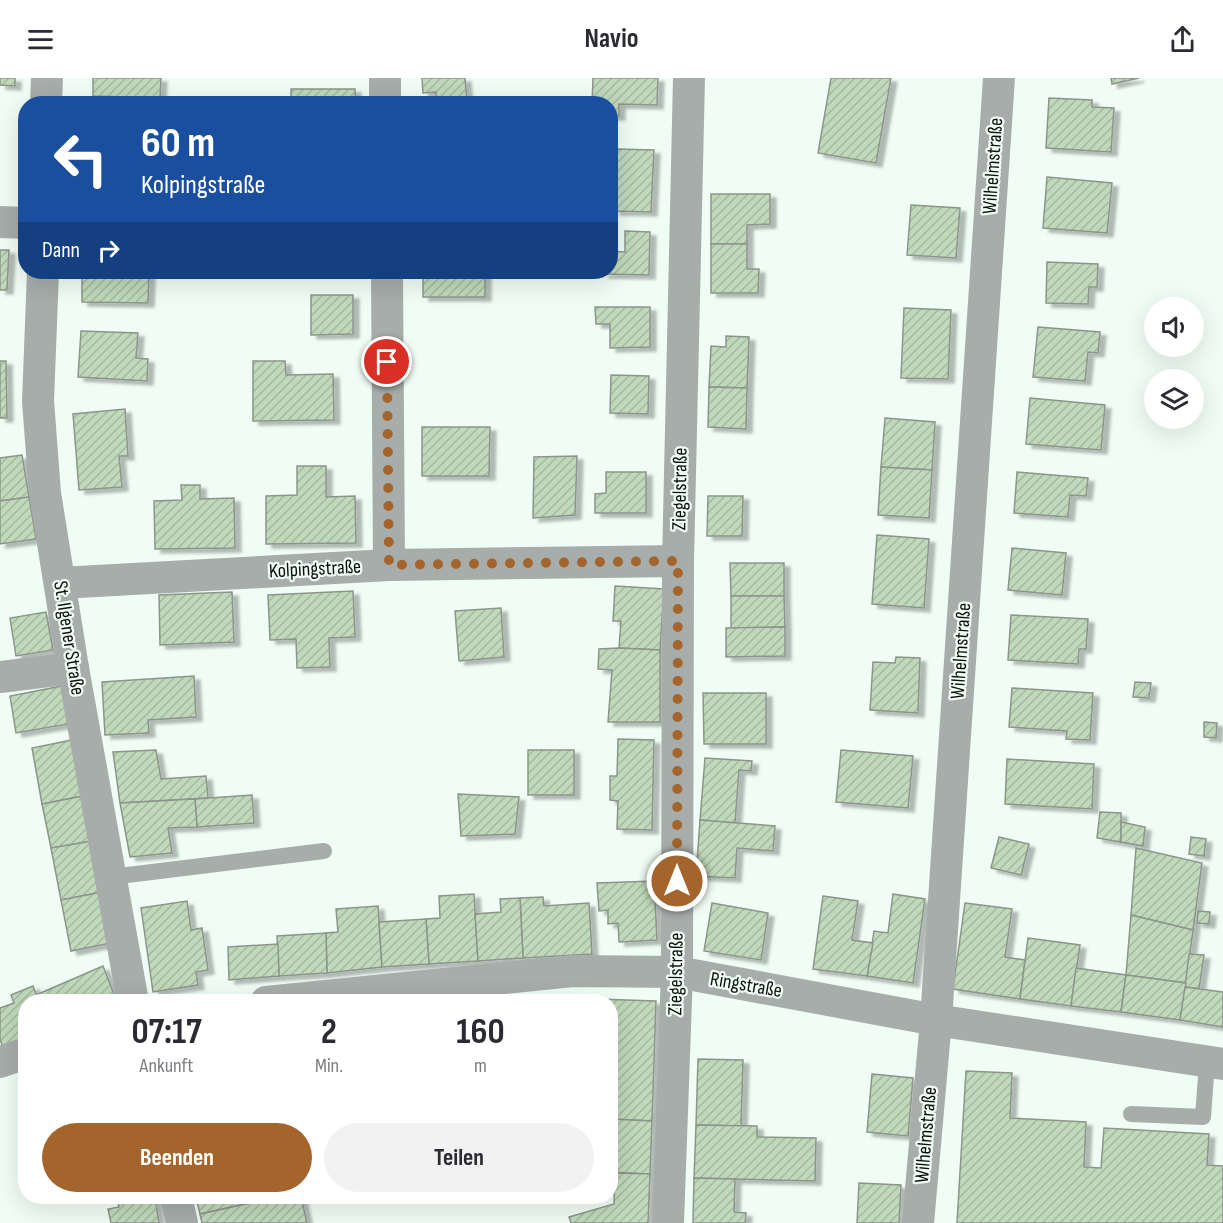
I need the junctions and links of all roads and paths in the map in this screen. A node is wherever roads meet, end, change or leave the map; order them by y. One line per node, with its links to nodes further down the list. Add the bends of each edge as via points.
1 (47, 78): 5 (street)
2 (385, 78): 6 (street)
3 (689, 78): 11 (street, Ziegelstraße)
4 (999, 78): 21 (street, Wilhelmstraße)
5 (46, 96)
6 (385, 96)
7 (0, 222): 8 (street)
8 (18, 223)
9 (43, 279): 13 (street, St. Ilgener Straße, via 39,443)
10 (387, 279): 12 (street)
11 (678, 561): 12 (street, Kolpingstraße); 18 (street, Ziegelstraße)
12 (389, 565): 13 (street, Kolpingstraße)
13 (60, 583): 14 (street, St. Ilgener Straße)
14 (73, 668): 15 (street); 17 (street, St. Ilgener Straße)
15 (0, 677)
16 (324, 852): 17 (lane)
17 (111, 877): 19 (street, St. Ilgener Straße)
18 (677, 972): 20 (street, Ringstraße, via 573,971); 21 (street, Ringstraße); 28 (street, Ziegelstraße)
19 (132, 994)
20 (345, 994)
21 (936, 1020): 24 (street, Ringstraße); 29 (street, Wilhelmstraße)
22 (18, 1056): 23 (street)
23 (0, 1062)
24 (1215, 1063): 25 (lane, via 1203,1117)
25 (1131, 1114)
26 (178, 1204): 27 (street)
27 (182, 1223)
28 (668, 1223)
29 (918, 1223)

